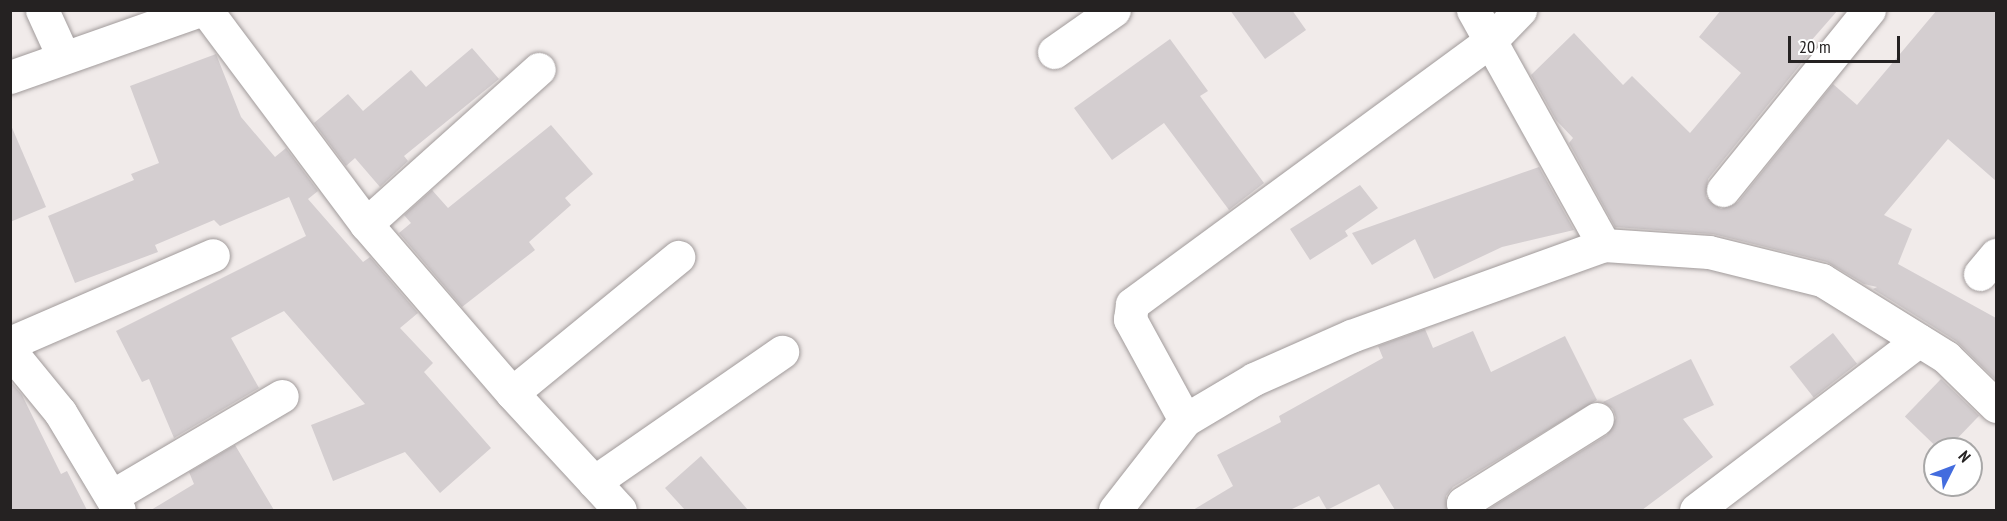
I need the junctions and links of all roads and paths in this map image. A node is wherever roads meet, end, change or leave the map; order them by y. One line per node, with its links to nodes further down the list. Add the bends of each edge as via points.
1 (42, 10): 10 (street)
2 (200, 10): 10 (street)
3 (206, 10): 14 (street)
4 (1114, 10): 9 (street)
5 (1473, 10): 8 (street)
6 (1520, 10): 8 (street)
7 (1869, 10): 13 (street)
8 (1491, 40): 15 (street); 26 (street, via 1132,304 1130,319)
9 (1054, 52)
10 (63, 56): 12 (street)
11 (539, 69): 14 (street)
12 (10, 77)
13 (1723, 190)
14 (366, 224): 22 (street)
15 (1604, 245): 18 (street, via 1709,252 1822,280); 26 (street, via 1351,336 1254,379)
16 (213, 255): 19 (street)
17 (678, 257): 22 (street)
18 (1919, 340): 24 (street, via 1946,357); 32 (street)
19 (10, 343)
20 (10, 351): 28 (street, via 60,412)
21 (782, 352): 27 (street)
22 (512, 393): 27 (street)
23 (282, 396): 28 (street)
24 (1996, 406)
25 (1597, 419): 31 (street, via 1463,503)
26 (1185, 420): 30 (street)
27 (594, 482): 29 (street)
28 (115, 503)
29 (620, 510)
30 (1115, 510)
31 (1469, 510)
32 (1696, 510)

